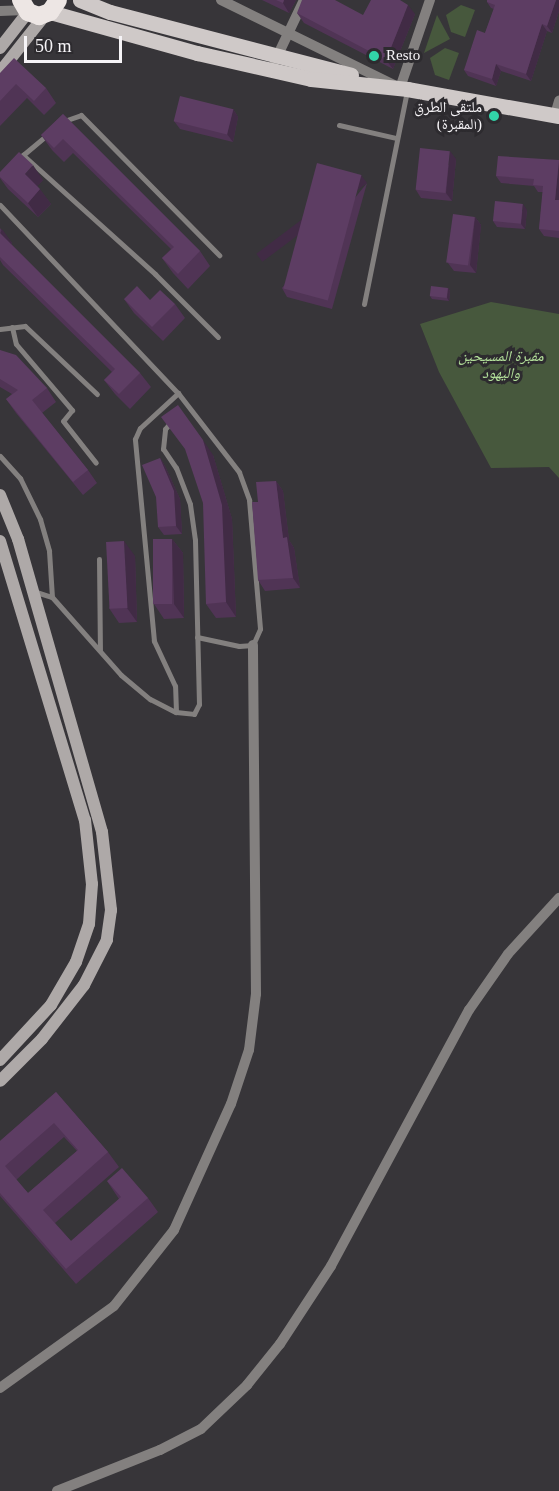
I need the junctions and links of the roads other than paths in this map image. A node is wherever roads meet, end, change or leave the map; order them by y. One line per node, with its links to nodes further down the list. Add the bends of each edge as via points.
1 (5, 0): 6 (highway)
2 (80, 0): 10 (main road)
3 (221, 0): 8 (street)
4 (304, 0): 8 (street)
5 (430, 0): 12 (street)
6 (36, 8): 7 (street); 9 (street); 10 (main road); 11 (street)
7 (0, 11)
8 (288, 32): 10 (street); 12 (street)
9 (0, 48)
10 (275, 63): 12 (main road)
11 (0, 72)
12 (404, 89): 13 (main road); 15 (lane)
13 (558, 111)
14 (339, 125): 15 (lane)
15 (396, 138): 20 (lane)
16 (23, 155): 17 (lane); 19 (lane, via 69,116 81,116); 23 (lane, via 155,274)
17 (16, 162)
18 (0, 205): 24 (lane)
19 (219, 255)
20 (364, 304)
21 (12, 327): 22 (lane); 25 (lane, via 25,326); 28 (lane, via 16,344 72,410 63,421)
22 (0, 329)
23 (218, 337)
24 (178, 393): 26 (lane); 37 (lane, via 140,428 135,439 154,641 175,686)
25 (97, 394)
26 (186, 404): 34 (lane, via 165,429 162,440 190,504); 35 (lane, via 239,472 249,500 261,609 260,629)
27 (0, 456): 33 (lane, via 20,478 40,519 48,544)
28 (96, 463)
29 (0, 495): 32 (street, via 18,539)
30 (0, 541): 39 (street, via 85,820 92,884 89,924 76,962 51,1005)
31 (99, 559): 36 (lane)
32 (32, 591): 33 (lane); 40 (street, via 102,832 111,910 107,940 84,985 42,1039)
33 (52, 597): 36 (lane)
34 (197, 637): 35 (lane); 37 (lane, via 199,704 194,714)
35 (253, 645): 41 (street, via 256,994 249,1050 238,1083 174,1230 114,1306)
36 (100, 650): 37 (lane, via 150,699)
37 (176, 712)
38 (559, 898): 42 (street, via 508,954 469,1010 331,1266 280,1344 247,1384 201,1429)
39 (0, 1060)
40 (0, 1081)
41 (0, 1389)
42 (57, 1491)

